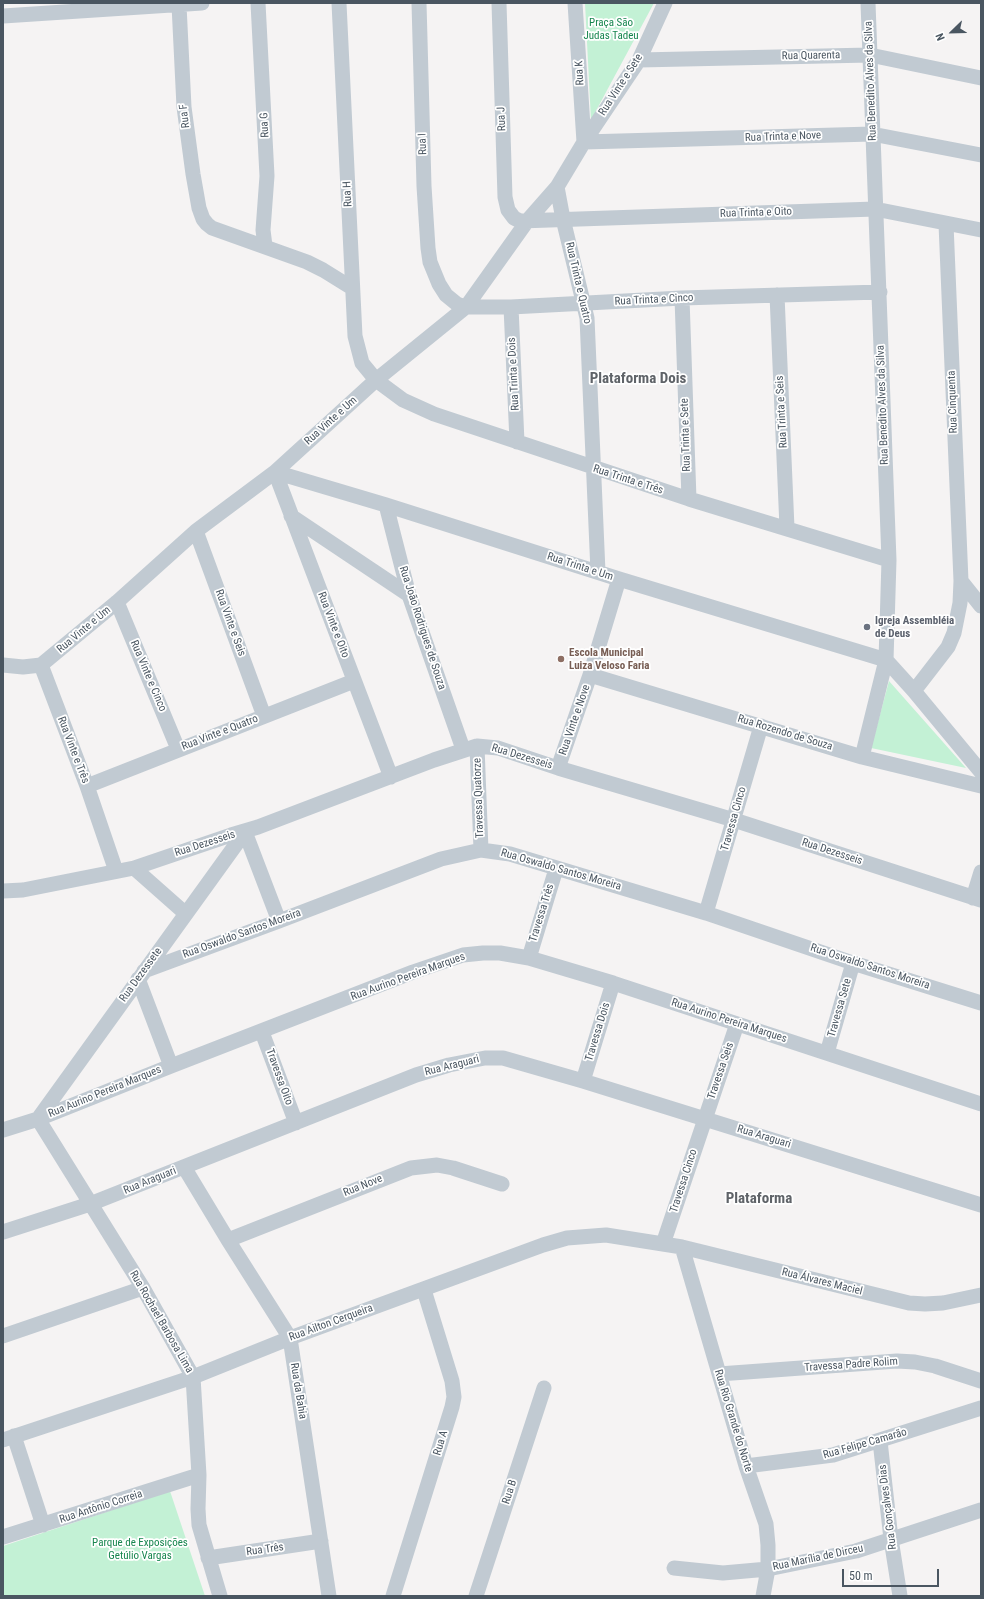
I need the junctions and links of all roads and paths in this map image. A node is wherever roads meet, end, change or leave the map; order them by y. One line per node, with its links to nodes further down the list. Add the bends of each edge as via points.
1 (202, 3): 9 (street)
2 (258, 3): 23 (street, Rua G, via 267,176 263,230)
3 (339, 3): 25 (street, Rua H)
4 (419, 3): 24 (street, Rua I, via 428,248 430,262)
5 (499, 3): 19 (street, Rua J, via 506,204 514,218 520,221)
6 (575, 3): 15 (street, Rua K)
7 (665, 3): 12 (street, Rua Vinte e Sete)
8 (868, 3): 11 (street, Rua Benedito Alves da Silva)
9 (179, 5): 10 (street); 23 (street, Rua F, via 184,108 199,208 203,219 212,228)
10 (3, 16)
11 (870, 55): 12 (street, Rua Quarenta); 13 (street, Rua Quarenta); 14 (street, Rua Benedito Alves da Silva)
12 (639, 60): 15 (street, Rua Vinte e Sete)
13 (981, 78)
14 (872, 134): 15 (street, Rua Trinta e Nove); 16 (street, Rua Trinta e Nove); 18 (street, Rua Benedito Alves da Silva)
15 (584, 142): 17 (street, Rua Vinte e Um)
16 (981, 155)
17 (557, 187): 19 (street, Rua Vinte e Um); 20 (street, Rua Trinta e Quatro)
18 (875, 209): 20 (street, Rua Trinta e Oito); 21 (street, Rua Trinta e Oito); 26 (street, Rua Benedito Alves da Silva)
19 (528, 220): 20 (street, Rua Trinta e Oito); 30 (street, Rua Vinte e Um)
20 (563, 220): 29 (street, Rua Trinta e Quatro)
21 (946, 224): 22 (street, Rua Trinta e Oito); 44 (street, Rua Cinquenta)
22 (981, 230)
23 (265, 246): 25 (street, via 312,265)
24 (439, 284): 30 (street, Rua Trinta e Cinco, via 446,295 457,304)
25 (352, 288): 32 (street, Rua H, via 358,350 362,363)
26 (880, 292): 27 (street, Rua Trinta e Cinco); 41 (street, Rua Benedito Alves da Silva)
27 (777, 295): 28 (street, Rua Trinta e Cinco); 39 (street, Rua Trinta e Seis)
28 (682, 298): 29 (street, Rua Trinta e Cinco); 36 (street, Rua Trinta e Sete)
29 (585, 303): 31 (street, Rua Trinta e Cinco); 34 (street, Rua Trinta e Quatro)
30 (466, 307): 31 (street, Rua Trinta e Cinco); 32 (street, Rua Vinte e Um)
31 (511, 307): 33 (street, Rua Trinta e Dois)
32 (376, 380): 33 (street, Rua Trinta e Três, via 417,407); 35 (street, Rua Vinte e Um)
33 (517, 442): 34 (street, Rua Trinta e Três)
34 (593, 468): 36 (street, Rua Trinta e Três); 42 (street, Rua Trinta e Quatro)
35 (275, 472): 37 (street, Rua Trinta e Um); 38 (street, Rua Vinte e Oito); 40 (street, Rua Vinte e Um)
36 (689, 500): 39 (street, Rua Trinta e Três)
37 (386, 506): 42 (street, Rua Trinta e Um); 45 (street, Rua João Rodrigues de Souza)
38 (291, 516): 45 (street); 52 (street, Rua Vinte e Oito)
39 (787, 528): 41 (street, Rua Trinta e Três)
40 (196, 530): 46 (street, Rua Vinte e Um); 54 (street, Rua Vinte e Seis)
41 (889, 560): 48 (street, Rua Benedito Alves da Silva)
42 (598, 572): 43 (street, Rua Trinta e Um)
43 (619, 580): 48 (street, Rua Trinta e Um); 51 (street, Rua Vinte e Nove)
44 (961, 581): 47 (street); 53 (street, Rua Cinquenta, via 954,633 948,647)
45 (409, 595): 58 (street, Rua João Rodrigues de Souza)
46 (117, 602): 50 (street, Rua Vinte e Um); 57 (street, Rua Vinte e Cinco)
47 (981, 606)
48 (886, 660): 53 (street); 59 (street, Rua Benedito Alves da Silva)
49 (3, 665): 50 (street)
50 (41, 665): 63 (street, Rua Vinte e Três)
51 (590, 675): 55 (street, Rua Rozendo de Souza); 60 (street, Rua Vinte e Nove)
52 (354, 681): 54 (street, Rua Vinte e Quatro); 62 (street, Rua Vinte e Oito)
53 (914, 691): 61 (street)
54 (264, 716): 57 (street, Rua Vinte e Quatro)
55 (761, 726): 59 (street, Rua Rozendo de Souza); 65 (street, Travessa Cinco)
56 (477, 746): 58 (street, Rua Dezesseis); 60 (street, Rua Dezesseis, via 498,748); 67 (street, Travessa Quatorze)
57 (178, 749): 63 (street, Rua Vinte e Quatro)
58 (463, 750): 62 (street, Rua Dezesseis)
59 (862, 757): 64 (street, Rua Rozendo de Souza)
60 (558, 768): 65 (street, Rua Dezesseis)
61 (981, 772)
62 (390, 777): 66 (street, Rua Dezesseis)
63 (87, 786): 70 (street, Rua Vinte e Três)
64 (981, 786)
65 (734, 820): 73 (street, Rua Dezesseis); 74 (street, Travessa Cinco)
66 (245, 832): 68 (street, Rua Dezesseis); 75 (street, Rua Dezessete); 76 (street)
67 (481, 850): 69 (street, Rua Oswaldo Santos Moreira, via 510,854); 76 (street, Rua Oswaldo Santos Moreira, via 442,859)
68 (134, 868): 70 (street, Rua Dezesseis); 75 (street)
69 (556, 869): 74 (street, Rua Oswaldo Santos Moreira); 77 (street, Travessa Três)
70 (116, 871): 72 (street, Rua Dezesseis, via 23,890)
71 (981, 872): 73 (street)
72 (3, 891)
73 (977, 899)
74 (706, 913): 78 (street, Rua Oswaldo Santos Moreira)
75 (186, 914): 79 (street, Rua Dezessete)
76 (279, 922): 79 (street, Rua Oswaldo Santos Moreira)
77 (528, 958): 80 (street, Rua Aurino Pereira Marques); 83 (street, Rua Aurino Pereira Marques, via 500,953 463,955)
78 (853, 963): 81 (street, Rua Oswaldo Santos Moreira); 84 (street, Travessa Sete)
79 (141, 975): 85 (street); 89 (street, Rua Dezessete)
80 (613, 983): 82 (street, Rua Aurino Pereira Marques); 86 (street, Travessa Dois)
81 (981, 1003)
82 (737, 1024): 84 (street, Rua Aurino Pereira Marques); 88 (street, Travessa Seis)
83 (262, 1032): 85 (street, Rua Aurino Pereira Marques); 90 (street, Travessa Oito)
84 (827, 1053): 87 (street, Rua Aurino Pereira Marques)
85 (171, 1066): 89 (street, Rua Aurino Pereira Marques)
86 (582, 1081): 88 (street, Rua Araguari); 90 (street, Rua Araguari, via 503,1058 469,1060 416,1076)
87 (981, 1104)
88 (705, 1118): 95 (street, Rua Araguari); 98 (street, Travessa Cinco)
89 (38, 1119): 91 (street, Rua Aurino Pereira Marques); 94 (street, Rua Rochael Barbosa Lima)
90 (296, 1123): 92 (street, Rua Araguari)
91 (3, 1130)
92 (184, 1167): 94 (street, Rua Araguari); 97 (street, Rua da Bahia)
93 (502, 1184): 97 (street, Rua Nove, via 453,1168 411,1168)
94 (90, 1204): 96 (street, Rua Araguari); 100 (street, Rua Rochael Barbosa Lima)
95 (981, 1205)
96 (3, 1232)
97 (228, 1240): 104 (street, Rua da Bahia)
98 (663, 1244): 99 (street, Rua Álvares Maciel); 101 (street, Rua Ailton Cerqueira, via 606,1235 567,1238)
99 (682, 1247): 102 (street, Rua Álvares Maciel, via 898,1302 943,1303); 105 (street, Rua Rio Grande do Norte)
100 (143, 1288): 103 (street); 106 (street, Rua Rochael Barbosa Lima)
101 (424, 1290): 104 (street, Rua Ailton Cerqueira); 124 (street, Rua A, via 452,1381 454,1397)
102 (981, 1296)
103 (3, 1336)
104 (290, 1338): 106 (street, Rua Ailton Cerqueira); 118 (street, Rua da Bahia)
105 (719, 1374): 107 (street, Travessa Padre Rolim, via 897,1361 935,1366); 112 (street, Rua Rio Grande do Norte)
106 (193, 1377): 110 (street, Rua Ailton Cerqueira); 113 (street, Rua Rochael Barbosa Lima)
107 (981, 1381)
108 (544, 1388): 125 (street, Rua B)
109 (981, 1408): 111 (street, Rua Felipe Camarão)
110 (8, 1438): 115 (street)
111 (880, 1441): 112 (street, Rua Felipe Camarão, via 833,1455); 117 (street, Rua Gonçalves Dias)
112 (746, 1466): 121 (street, Rua Rio Grande do Norte, via 766,1524)
113 (199, 1475): 115 (street, Rua Antônio Correia); 119 (street, Rua Rochael Barbosa Lima, via 198,1509)
114 (981, 1510): 117 (street, Rua Marília de Dirceu)
115 (43, 1525): 116 (street, Rua Antônio Correia)
116 (3, 1537)
117 (891, 1539): 121 (street, Rua Marília de Dirceu, via 856,1551); 127 (street, Rua Gonçalves Dias)
118 (321, 1541): 119 (street, Rua Três); 123 (street, Rua da Bahia)
119 (208, 1558): 122 (street, Rua Rochael Barbosa Lima)
120 (674, 1568): 121 (street, Rua Marília de Dirceu, via 723,1573)
121 (768, 1569): 126 (street, Rua Rio Grande do Norte)
122 (220, 1596)
123 (329, 1596)
124 (393, 1596)
125 (476, 1596)
126 (763, 1596)
127 (900, 1596)

